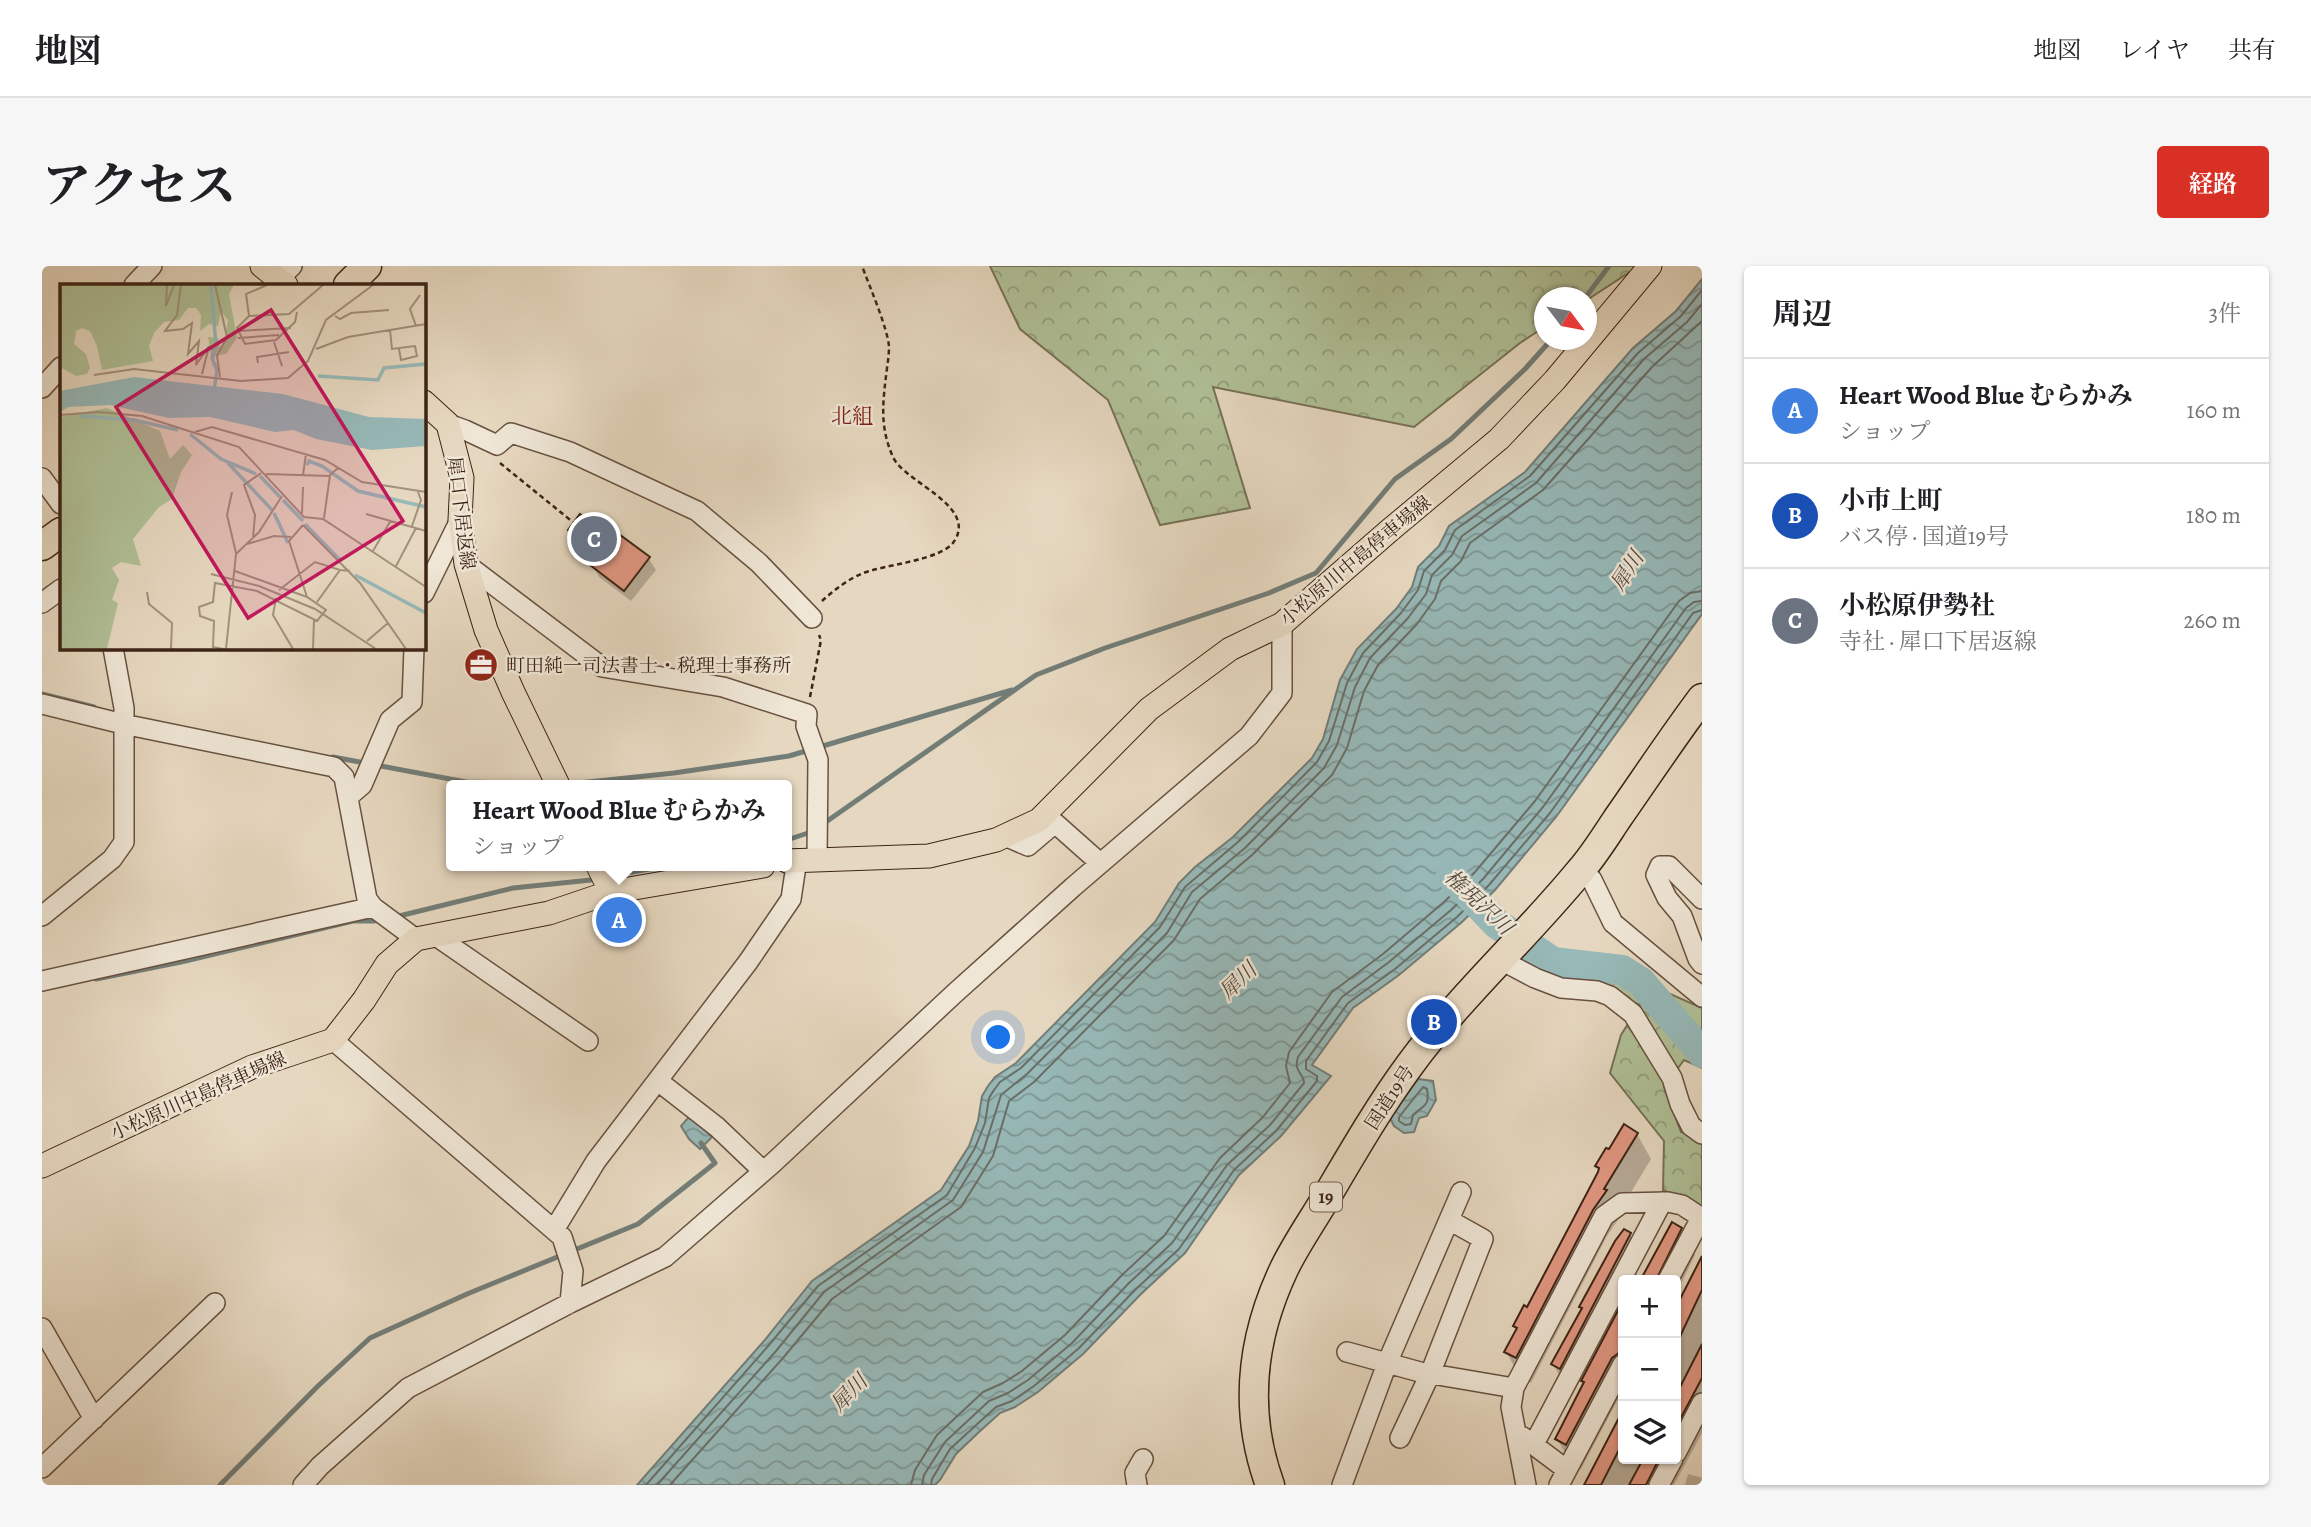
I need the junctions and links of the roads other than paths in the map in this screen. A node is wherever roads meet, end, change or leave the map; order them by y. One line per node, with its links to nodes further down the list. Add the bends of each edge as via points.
1 (152, 266): 4 (street)
2 (367, 266): 5 (highway)
3 (1650, 266): 18 (main road, 小松原川中島停車場線, via 1499,439)
4 (135, 284)
5 (349, 284)
6 (60, 368): 7 (street)
7 (42, 388)
8 (425, 403): 9 (main road)
9 (448, 424): 10 (main road, 犀口下居返線, via 462,478); 17 (street, via 497,445 511,433 570,452 697,511 759,563)
10 (460, 520): 13 (main road, 犀口下居返線); 15 (street)
11 (60, 533): 12 (highway)
12 (42, 546)
13 (466, 565): 24 (main road, 犀口下居返線, via 492,642); 27 (street, via 602,667 723,688 807,714 806,726 818,760)
14 (60, 590): 16 (street)
15 (425, 591)
16 (42, 603)
17 (812, 618)
18 (1282, 624): 26 (main road, 小松原川中島停車場線, via 1230,649 1149,709 1039,820); 28 (street, via 1282,692 1249,736)
19 (113, 649): 23 (street)
20 (414, 649): 25 (street, via 412,702 390,720 362,785)
21 (1702, 698): 29 (highway, 国道19号 / 19)
22 (42, 704): 23 (street)
23 (123, 716): 25 (street, via 334,767 344,777); 35 (street, via 124,842 112,859)
24 (556, 780)
25 (348, 797): 34 (street, via 367,898)
26 (1005, 836): 27 (main road, 小松原川中島停車場線, via 929,856); 28 (street, via 1028,846 1055,823)
27 (800, 860): 43 (street, via 791,900)
28 (1100, 863): 46 (street)
29 (1582, 869): 37 (highway, 国道19号 / 19); 40 (street, via 1613,923)
30 (600, 871): 32 (main road)
31 (734, 871): 32 (main road)
32 (611, 892): 36 (main road, via 549,913)
33 (1702, 899): 38 (street, via 1669,866 1660,866 1656,875 1682,916)
34 (373, 907): 36 (street); 39 (street)
35 (42, 916)
36 (426, 937): 41 (main road, via 387,964); 42 (street)
37 (1512, 948): 44 (street, via 1535,978 1561,988 1597,991 1633,1014 1672,1078 1691,1126); 73 (highway, 国道19号 / 19, via 1409,1066 1285,1267 1258,1339 1254,1369 1255,1421)
38 (1702, 964)
39 (42, 981)
40 (1702, 997)
41 (333, 1040): 45 (main road, 小松原川中島停車場線, via 252,1067); 51 (street)
42 (588, 1041)
43 (658, 1081): 46 (street); 51 (street, via 596,1161)
44 (1702, 1134)
45 (42, 1166)
46 (764, 1171): 54 (street, via 666,1257)
47 (1461, 1192): 50 (street)
48 (1662, 1202): 49 (street, via 1682,1205); 60 (street, via 1622,1203 1604,1216); 66 (street)
49 (1702, 1218): 52 (street)
50 (1449, 1220): 57 (street); 59 (street, via 1483,1239)
51 (558, 1233): 54 (street, via 573,1271)
52 (1671, 1275)
53 (215, 1303): 62 (street)
54 (570, 1303): 71 (street, via 408,1388)
55 (42, 1328): 62 (street)
56 (1347, 1352): 57 (street)
57 (1387, 1365): 59 (street); 74 (street)
58 (1618, 1373): 70 (street)
59 (1430, 1374): 60 (street); 64 (street)
60 (1514, 1388): 63 (street, via 1511,1407)
61 (1702, 1403): 65 (street)
62 (94, 1419): 69 (street)
63 (1516, 1433): 66 (street); 75 (street)
64 (1400, 1438)
65 (1681, 1443)
66 (1534, 1444): 70 (street)
67 (1143, 1459): 72 (street, via 1135,1473)
68 (1670, 1464): 76 (street)
69 (42, 1468)
70 (1563, 1477)
71 (303, 1485)
72 (1137, 1485)
73 (1270, 1485)
74 (1342, 1485)
75 (1525, 1485)
76 (1659, 1485)

